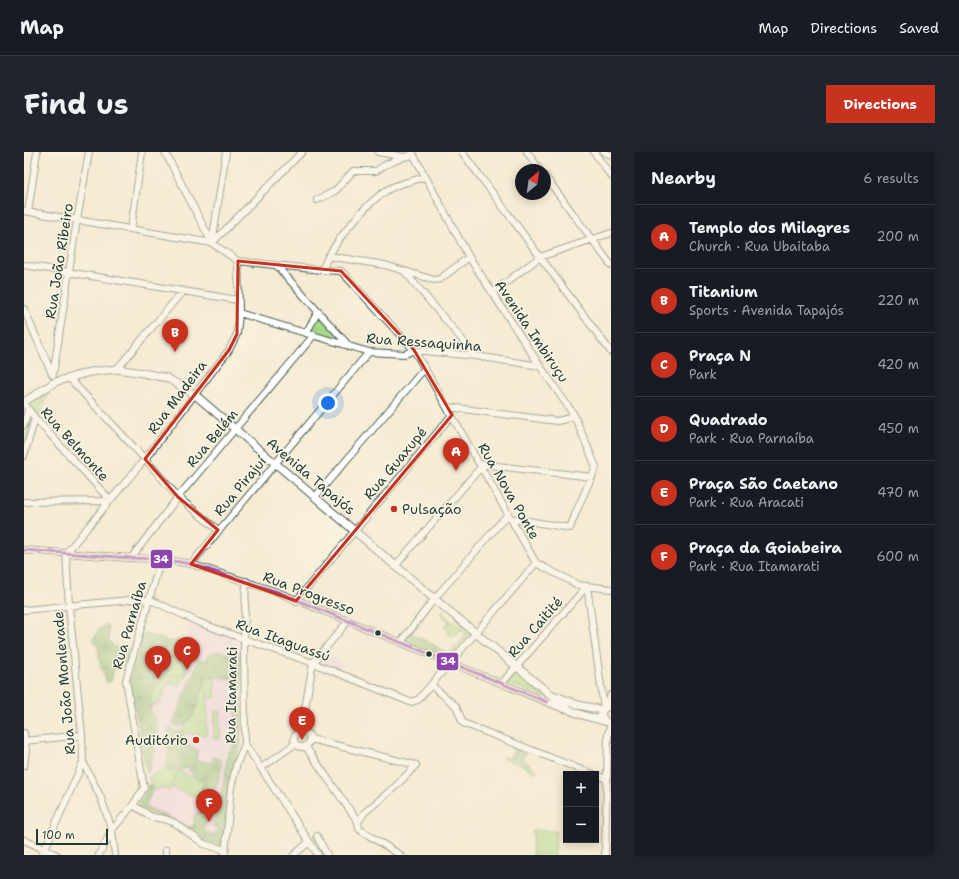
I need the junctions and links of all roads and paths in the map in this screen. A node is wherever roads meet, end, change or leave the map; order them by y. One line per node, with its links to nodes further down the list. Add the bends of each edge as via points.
1 (38, 152): 20 (street)
2 (89, 152): 21 (street, Rua João Ribeiro)
3 (142, 152): 22 (street)
4 (165, 152): 25 (street)
5 (226, 152): 25 (street)
6 (302, 152): 25 (street)
7 (378, 152): 14 (street)
8 (462, 152): 28 (street)
9 (527, 152): 15 (street)
10 (594, 152): 16 (street)
11 (604, 152): 13 (street)
12 (413, 154): 14 (street); 17 (street, Avenida Imbiruçu)
13 (611, 155)
14 (404, 157): 19 (street, via 376,171 353,171 336,191)
15 (536, 164)
16 (611, 176)
17 (425, 177): 26 (street, via 384,192 366,207); 27 (street, Avenida Imbiruçu)
18 (551, 184): 24 (street)
19 (316, 200)
20 (26, 212): 21 (street)
21 (77, 220): 22 (street); 35 (street, Rua João Ribeiro)
22 (131, 229): 25 (street)
23 (611, 233): 24 (street)
24 (592, 239): 28 (street); 32 (street)
25 (212, 243): 29 (street)
26 (328, 256): 33 (street); 34 (street)
27 (469, 257): 34 (street, via 440,279 428,280); 37 (street, Avenida Imbiruçu)
28 (540, 257): 37 (street); 47 (street)
29 (238, 261): 31 (street); 38 (street, Rua Madeira)
30 (24, 265): 35 (street)
31 (276, 265): 33 (street); 40 (street)
32 (611, 265)
33 (322, 270): 45 (street, Rua Nova Ponte, via 341,271)
34 (404, 270): 50 (street)
35 (69, 272): 36 (street); 49 (street, Rua João Ribeiro)
36 (182, 292): 38 (street); 53 (street)
37 (492, 293): 51 (street, Avenida Imbiruçu)
38 (238, 300): 41 (street, Rua Madeira)
39 (24, 309): 48 (street)
40 (318, 312): 42 (street); 44 (street)
41 (239, 313): 42 (street, Rua Ressaquinha); 56 (street, Rua Madeira, via 236,334 229,350)
42 (306, 333): 43 (street, Rua Ressaquinha)
43 (314, 335): 44 (street, Rua Ressaquinha); 64 (street, Rua Belém)
44 (350, 347): 46 (street, Rua Ressaquinha)
45 (414, 350): 46 (street, Rua Ressaquinha, via 405,354); 50 (street, Rua Ressaquinha); 52 (street, Rua Nova Ponte)
46 (369, 352): 67 (street, Rua Pirajuí)
47 (611, 352)
48 (43, 353): 49 (street, via 50,356); 54 (street)
49 (56, 353): 54 (street, Rua João Ribeiro)
50 (476, 356): 51 (street, Rua Ressaquinha)
51 (540, 366): 61 (street, Avenida Imbiruçu)
52 (425, 368): 58 (street, Rua Nova Ponte); 71 (street)
53 (117, 369): 55 (main road, Avenida Tapajós, via 90,372); 56 (main road, Avenida Tapajós, via 167,378)
54 (54, 378): 55 (main road, Avenida Tapajós); 57 (main road, Avenida Tapajós)
55 (69, 378): 66 (street)
56 (194, 394): 64 (main road, Avenida Tapajós); 66 (street, Rua Madeira)
57 (24, 403): 59 (street, Rua Belmonte)
58 (448, 407): 60 (street, Rua Nova Ponte); 61 (street, via 557,421)
59 (28, 410): 62 (street, Rua Belmonte); 63 (street)
60 (452, 415): 68 (street, Rua Nova Ponte); 76 (street, Rua Guaxupé)
61 (574, 415): 69 (street, Avenida Imbiruçu, via 596,466)
62 (35, 418): 65 (street); 72 (street, Rua Belmonte)
63 (24, 424)
64 (236, 429): 67 (main road, Avenida Tapajós); 70 (street, Rua Belém)
65 (24, 456)
66 (145, 459): 70 (street); 72 (street, Rua Madeira)
67 (275, 463): 71 (main road, Avenida Tapajós); 75 (street, Rua Pirajuí)
68 (481, 465): 69 (street); 74 (street, Rua Nova Ponte); 83 (street)
69 (592, 477): 74 (street, Avenida Imbiruçu, via 570,528)
70 (178, 497): 75 (street); 79 (street, Rua Belém)
71 (315, 497): 76 (main road, Avenida Tapajós)
72 (110, 501): 73 (street); 78 (street, Rua Madeira)
73 (24, 502)
74 (509, 516): 81 (street, Rua Nova Ponte); 88 (street)
75 (218, 530): 82 (street, Rua Pirajuí)
76 (354, 530): 83 (main road, Avenida Tapajós); 91 (street, Rua Guaxupé)
77 (24, 550): 78 (street, Rua Progresso)
78 (66, 553): 79 (street, Rua Progresso); 92 (street, Rua João Monlevade)
79 (131, 558): 80 (street, Rua Progresso)
80 (161, 558): 82 (street, Rua Progresso); 90 (street, Rua Parnaíba)
81 (536, 563): 85 (street, via 578,585); 95 (street)
82 (191, 564): 84 (street, Rua Progresso)
83 (395, 566): 88 (main road, Avenida Tapajós)
84 (246, 581): 91 (street, Rua Progresso); 96 (street, Rua Itamarati)
85 (587, 586): 86 (street); 87 (street, Rua Caitité); 89 (street)
86 (611, 589)
87 (578, 596): 89 (street); 100 (street, Rua Caitité)
88 (435, 599): 95 (main road, Avenida Tapajós); 97 (street)
89 (589, 599): 105 (street)
90 (149, 600): 92 (street); 96 (street, Rua Itaguassú); 122 (street, Rua Parnaíba, via 126,680 144,788)
91 (296, 601): 94 (street, Rua Progresso)
92 (69, 606): 93 (street); 110 (street, Rua João Monlevade)
93 (24, 610)
94 (348, 621): 97 (street, Rua Progresso); 99 (street)
95 (476, 633): 98 (street); 100 (main road, Avenida Tapajós)
96 (244, 639): 99 (street, Rua Itaguassú); 113 (street, Rua Itamarati)
97 (400, 642): 98 (street, Rua Progresso)
98 (451, 662): 101 (street, Rua Progresso); 102 (street)
99 (313, 663): 102 (street, Rua Itaguassú, via 410,702 418,700); 108 (street)
100 (516, 667): 101 (street, Rua Caitité); 103 (main road, Avenida Tapajós)
101 (502, 683): 106 (street, Rua Progresso)
102 (431, 685): 119 (street, via 456,706 463,723)
103 (552, 695): 105 (main road, via 578,705); 106 (main road)
104 (611, 695): 105 (street)
105 (606, 708): 107 (main road, via 601,716)
106 (573, 712): 107 (main road)
107 (608, 723): 121 (street)
108 (301, 731): 111 (street, via 307,732); 114 (street, via 295,736)
109 (24, 733): 112 (street)
110 (82, 735): 112 (street); 116 (street, Rua João Monlevade)
111 (310, 739): 115 (street); 123 (street, via 416,765 364,813)
112 (24, 741): 117 (street)
113 (246, 744): 118 (street); 130 (street, Rua Itamarati, via 237,763 231,787)
114 (295, 744): 115 (street, via 301,748); 118 (street)
115 (306, 747): 123 (street)
116 (83, 762): 124 (street, Rua João Monlevade); 129 (street)
117 (24, 766)
118 (261, 768): 128 (street)
119 (584, 771)
120 (599, 776): 121 (street)
121 (608, 781): 125 (street)
122 (133, 805): 124 (street, Rua Parnaíba); 130 (street, via 152,817 175,823 204,844)
123 (358, 825): 137 (street)
124 (112, 830): 132 (street, Rua Parnaíba); 133 (street, Rua João Monlevade)
125 (608, 835): 138 (street)
126 (317, 836): 136 (street)
127 (24, 840): 129 (street)
128 (310, 842): 134 (street); 135 (street)
129 (44, 852): 131 (street)
130 (225, 852)
131 (57, 855)
132 (99, 855)
133 (115, 855)
134 (294, 855)
135 (318, 855)
136 (327, 855)
137 (400, 855)
138 (605, 855)

